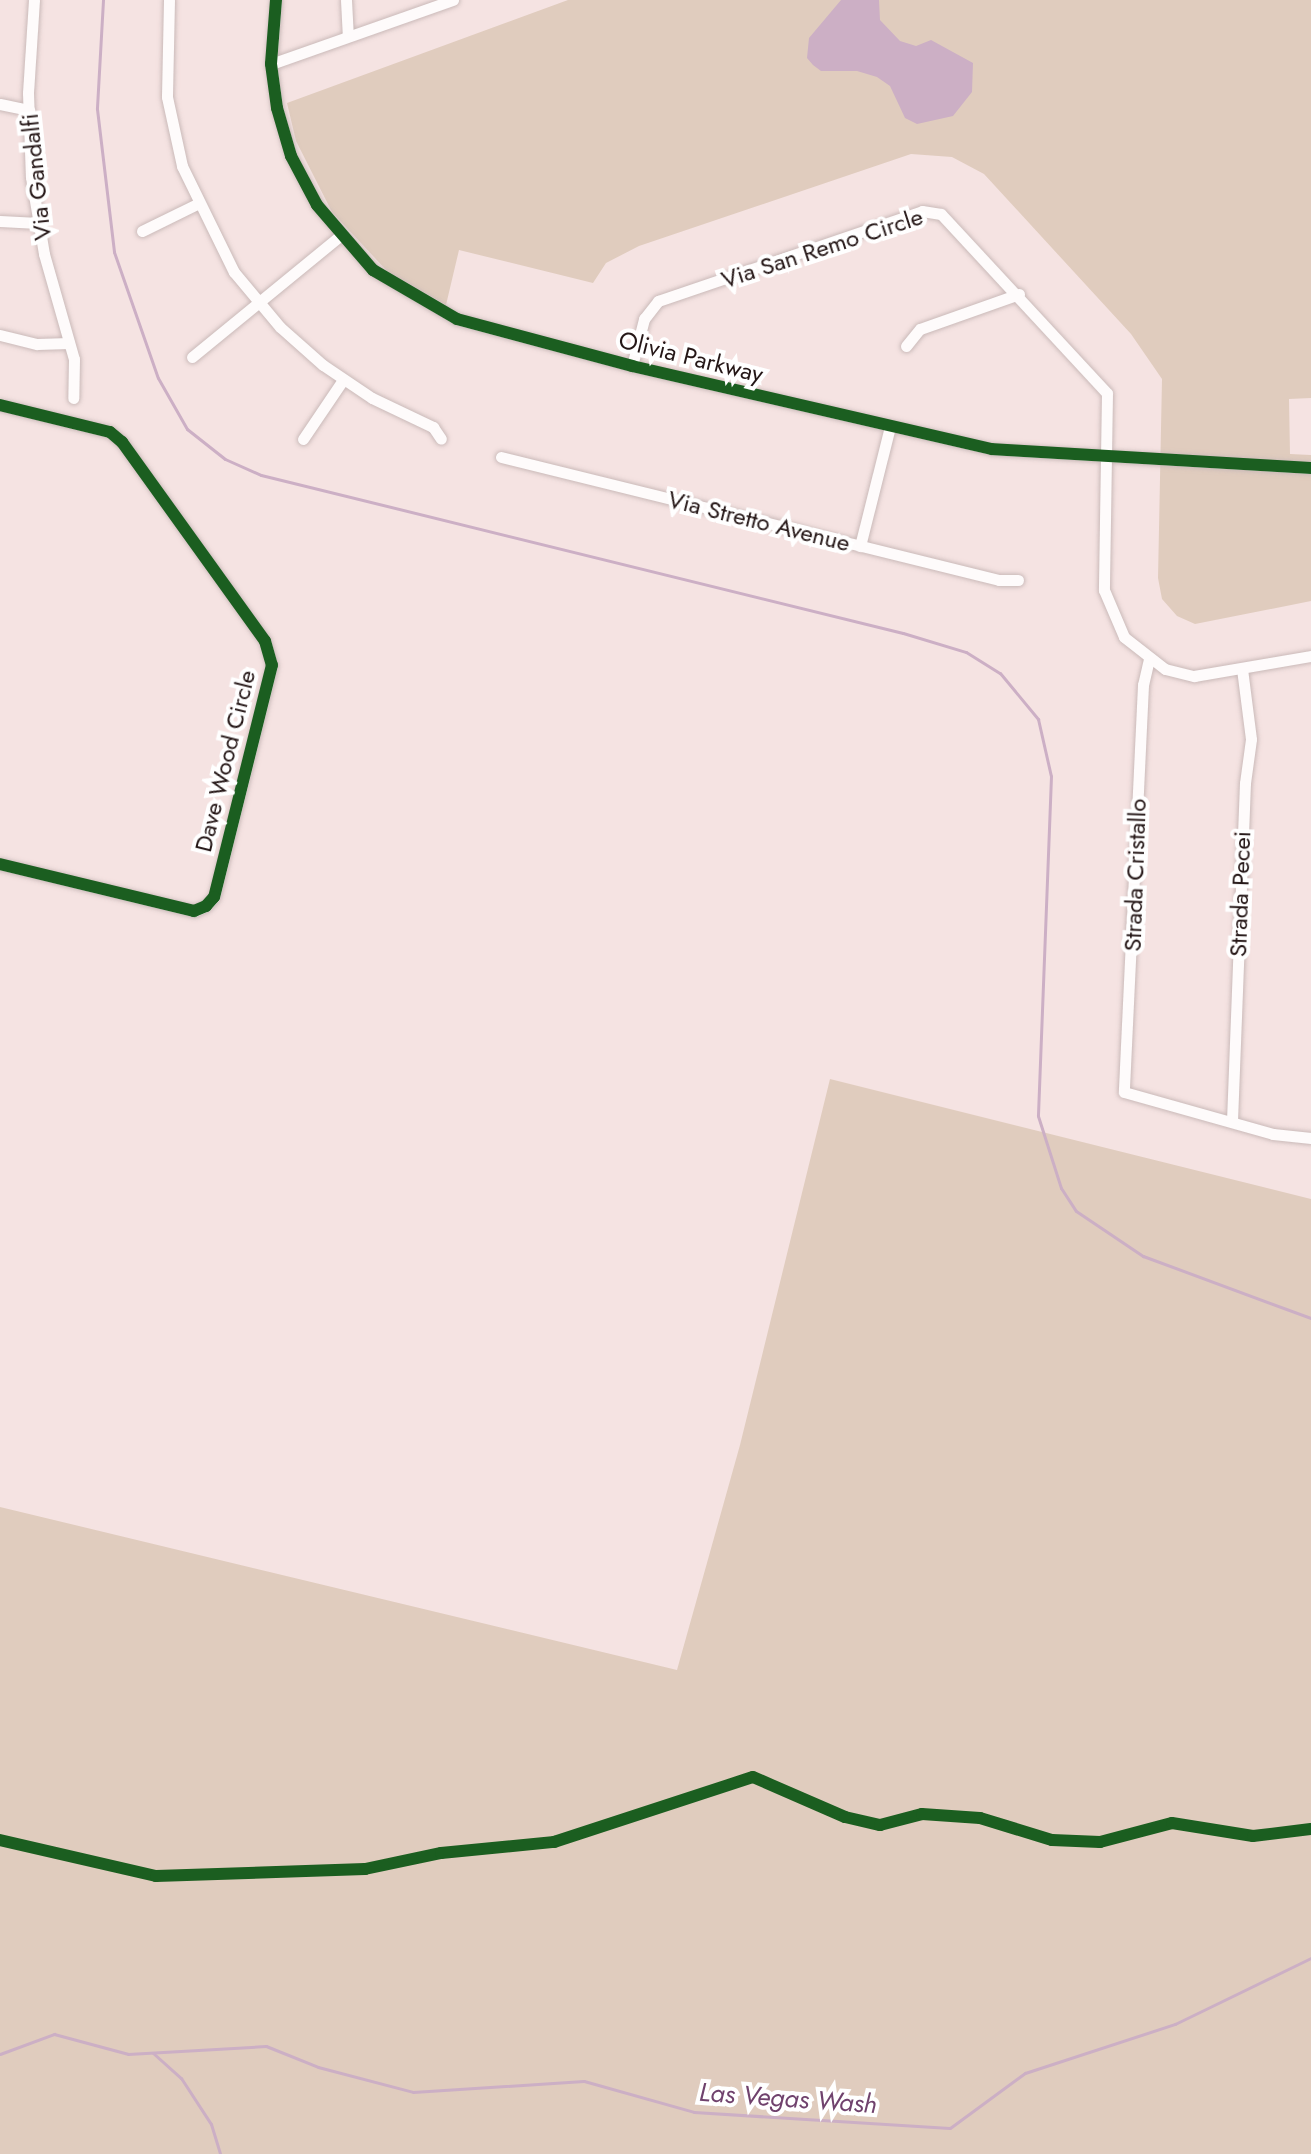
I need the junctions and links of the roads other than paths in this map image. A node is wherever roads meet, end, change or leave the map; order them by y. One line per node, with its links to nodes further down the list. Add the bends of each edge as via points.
1 (33, 0): 9 (street, Via Gandalfi)
2 (169, 0): 10 (street, via 167,97)
3 (276, 0): 7 (street, Olivia Parkway)
4 (346, 0): 6 (street)
5 (453, 0): 6 (street)
6 (348, 36): 7 (street)
7 (271, 64): 14 (street, Olivia Parkway, via 291,156)
8 (0, 104): 9 (street)
9 (29, 110): 12 (street, Via Gandalfi)
10 (197, 204): 13 (street); 16 (street, via 234,272)
11 (0, 221): 12 (street)
12 (38, 223): 18 (street, Via Gandalfi)
13 (142, 231)
14 (340, 236): 16 (street); 21 (street, Olivia Parkway, via 389,282 457,319)
15 (1019, 294): 19 (street, via 920,329); 21 (street, Via San Remo Circle, via 949,220 922,211 658,301 644,319); 29 (street, Via San Remo Circle, via 1104,386 1110,401)
16 (259, 303): 20 (street); 22 (street, via 304,350)
17 (0, 335): 18 (street)
18 (69, 343): 23 (street, Via Gandalfi, via 76,381)
19 (906, 346)
20 (192, 357)
21 (632, 366): 25 (street, Olivia Parkway)
22 (343, 380): 26 (street); 27 (street, via 433,427)
23 (73, 398)
24 (0, 405): 36 (street, Dave Wood Circle, via 110,432 122,442 265,641 272,665 214,897 206,906 194,911)
25 (890, 427): 29 (street, Olivia Parkway, via 992,449); 31 (street)
26 (303, 439)
27 (441, 439)
28 (501, 457): 31 (street, Via Stretto Avenue)
29 (1108, 458): 30 (street, Olivia Parkway); 34 (street, Via San Remo Circle, via 1103,573 1107,605 1124,637)
30 (1311, 468)
31 (860, 546): 32 (street, Via Stretto Avenue)
32 (1018, 580)
33 (1311, 656): 35 (street)
34 (1149, 659): 35 (street, via 1194,676); 37 (street, Strada Cristallo, via 1143,685 1124,1092)
35 (1242, 669): 37 (street, Strada Pecei, via 1251,739)
36 (0, 864)
37 (1232, 1121): 38 (street)
38 (1311, 1138)

